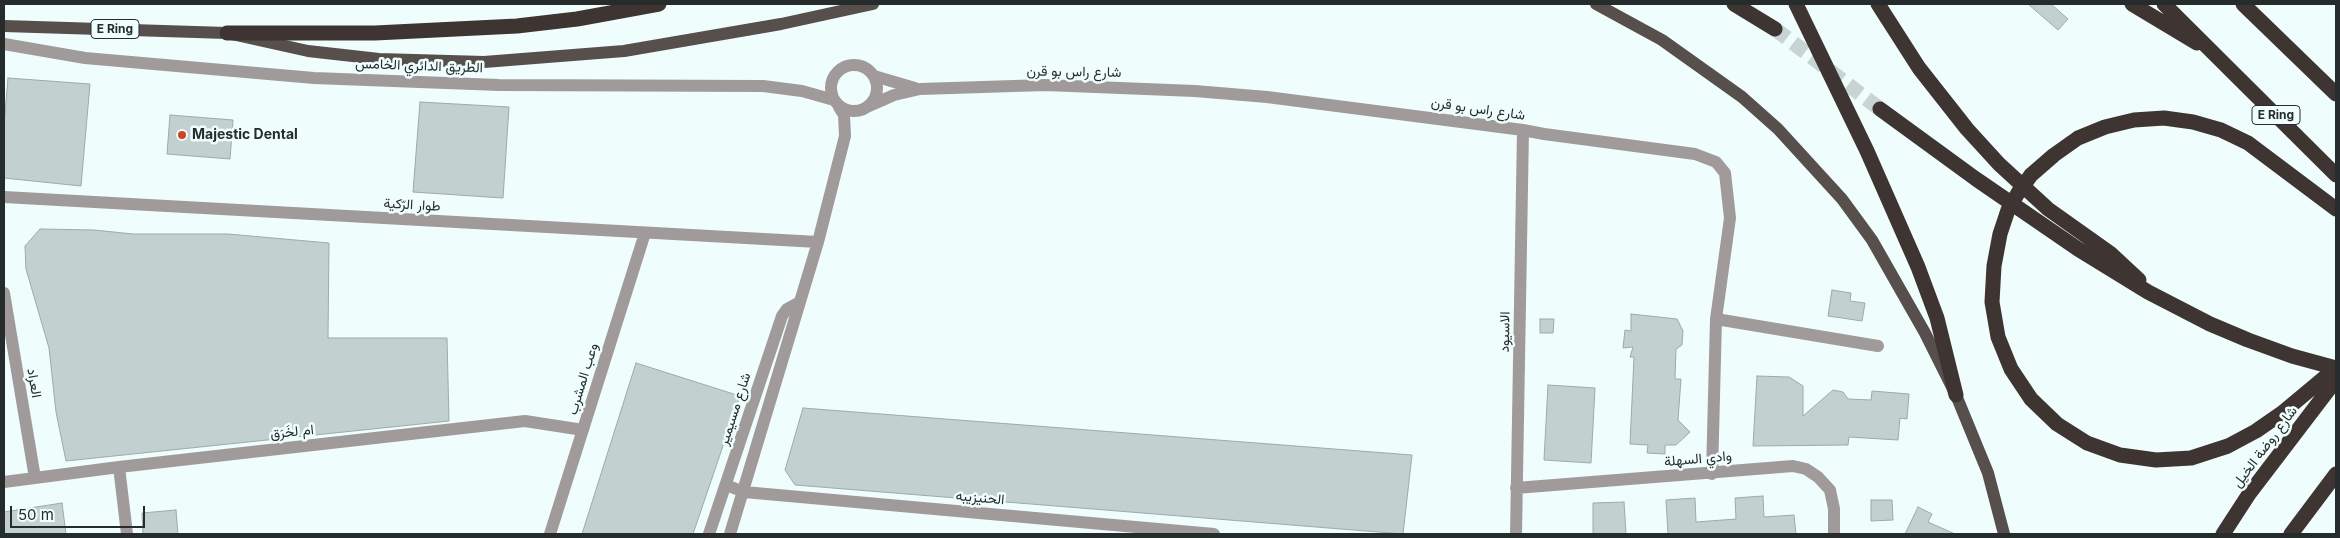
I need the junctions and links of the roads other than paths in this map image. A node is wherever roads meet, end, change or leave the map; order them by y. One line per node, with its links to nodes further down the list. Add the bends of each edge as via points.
1 (659, 4): 12 (highway, via 517,26 375,33)
2 (873, 4): 12 (main road, via 781,24 624,51 484,62 379,59 308,51)
3 (1596, 4): 35 (main road, via 1703,67 1778,129 1811,164 1872,240)
4 (1734, 4): 11 (highway)
5 (1796, 4): 35 (highway, via 1868,151 1918,267 1937,318)
6 (1878, 4): 28 (highway, via 1919,68 1966,129 2019,184 2125,265)
7 (2132, 4): 14 (highway)
8 (2164, 4): 14 (highway)
9 (2243, 4): 17 (highway)
10 (4, 26): 12 (main road, E Ring)
11 (1775, 29)
12 (226, 33)
13 (4, 44): 18 (street, الطريق الدائري الخامس, via 85,58 314,78 499,85 763,86 802,91)
14 (2216, 54): 23 (highway, E Ring)
15 (874, 76): 16 (street, شارع راس بو قرن); 18 (street, via 861,66 845,66 838,71 830,85); 19 (street, via 877,91)
16 (920, 89): 19 (street, شارع راس بو قرن, via 894,95); 21 (street, شارع راس بو قرن, via 1045,85 1195,91 1267,97)
17 (2336, 94)
18 (836, 104): 19 (street, via 852,112); 22 (street, via 844,115)
19 (864, 108): 22 (street)
20 (1880, 109): 28 (highway, via 2078,249)
21 (1523, 130): 31 (street, شارع راس بو قرن, via 1695,154 1716,162 1725,173 1730,218); 43 (street, الاسيود)
22 (845, 136): 27 (street)
23 (2336, 175)
24 (4, 197): 26 (street, طوار الرّكية)
25 (2336, 209): 33 (highway, via 2248,143 2221,130 2164,118 2134,120 2105,127 2087,134 2054,155 2030,175 2008,210 2003,226 1994,266 1992,302 1998,336 2012,369 2031,399 2057,424 2087,443 2120,455 2156,460 2191,458 2228,446 2282,414)
26 (645, 233): 27 (street, طوار الرّكية); 36 (street, وعب المشرب)
27 (818, 242): 30 (street)
28 (2148, 292): 33 (highway, via 2248,340)
29 (4, 293): 40 (street, العراد)
30 (800, 302): 42 (street, شارع مسيمير, via 782,316); 44 (street)
31 (1716, 319): 32 (street); 38 (street, شارع راس بو قرن)
32 (1878, 346)
33 (2336, 368)
34 (2336, 380): 54 (highway, شارع روضة الخيل, via 2249,494)
35 (1956, 394): 53 (main road, via 1988,473)
36 (583, 430): 37 (street, ام لخَرَق, via 525,421); 47 (street, وعب المشرب)
37 (119, 467): 40 (street, ام لخَرَق); 46 (street)
38 (1712, 474): 43 (street, وادي السهلة); 52 (street, وادي السهلة, via 1793,466 1806,469 1830,490)
39 (2336, 474): 45 (highway)
40 (35, 478): 41 (street, ام لخَرَق)
41 (4, 482)
42 (726, 485): 44 (street, الحنيزيبه); 48 (street, شارع مسيمير)
43 (1516, 488): 51 (street, الاسيود)
44 (744, 492): 49 (street); 50 (street, الحنيزيبه)
45 (2293, 531)
46 (127, 534)
47 (550, 534)
48 (709, 534)
49 (730, 534)
50 (1214, 534)
51 (1516, 534)
52 (1834, 534)
53 (2004, 534)
54 (2223, 534)

